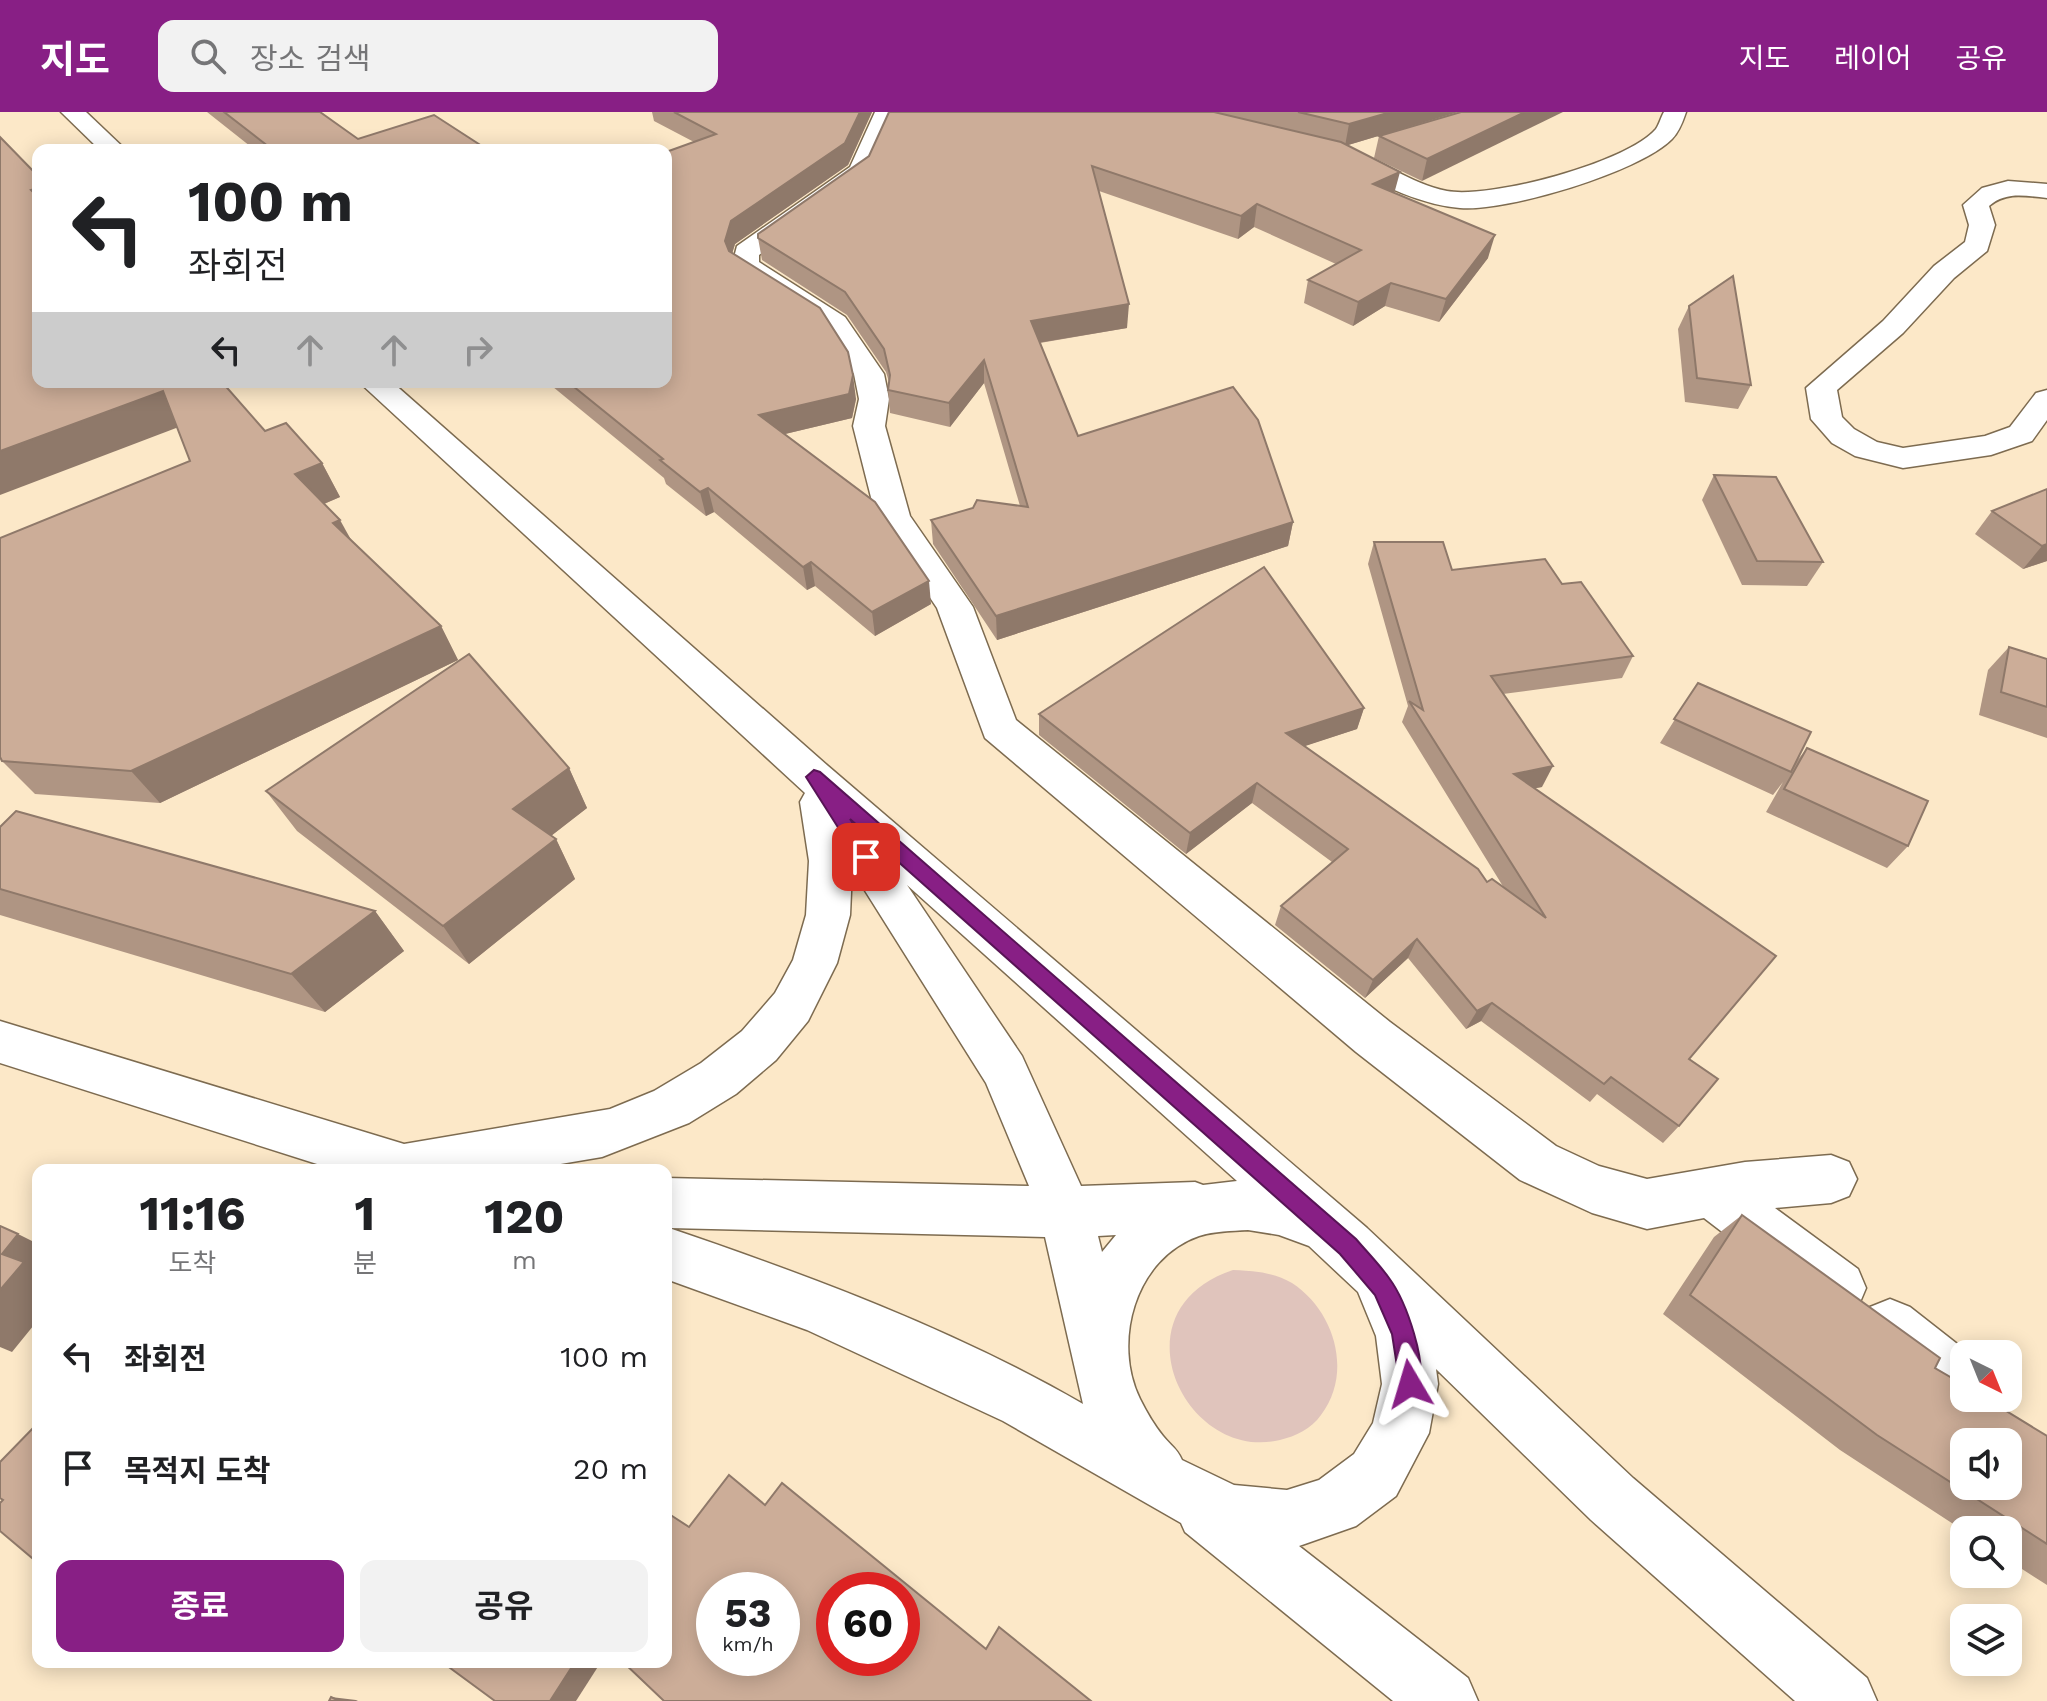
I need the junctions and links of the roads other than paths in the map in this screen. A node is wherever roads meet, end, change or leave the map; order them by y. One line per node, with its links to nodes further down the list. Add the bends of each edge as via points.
1 (72, 112): 4 (main road)
2 (886, 112): 16 (main road, via 860,171 746,252 745,265 835,323 869,374 874,399 869,426 893,517 955,607 999,728 1373,1037 1538,1163 1592,1189 1647,1204)
3 (1675, 112): 7 (main road, via 1665,133 1626,156 1583,175 1492,201 1465,202 1420,192)
4 (107, 144)
5 (1373, 148): 7 (main road)
6 (1317, 149): 7 (main road)
7 (1346, 156)
8 (2047, 191): 10 (main road, via 2005,188 1984,195 1976,205 1982,225 1978,245 1821,388 1827,419 1843,436 1866,449 1903,458 1991,445 2021,434)
9 (381, 388): 11 (main road)
10 (2047, 399)
11 (814, 777): 14 (main road, via 830,838 832,903 815,971 769,1037 701,1092 616,1131); 19 (main road, via 1005,1071); 20 (main road)
12 (0, 1042): 13 (main road)
13 (391, 1164)
14 (434, 1164)
15 (1831, 1179): 16 (main road)
16 (1711, 1192): 23 (main road)
17 (672, 1203): 19 (main road)
18 (1210, 1207): 19 (main road); 20 (main road, via 1259,1205 1307,1220); 22 (main road, via 1164,1224 1129,1256 1107,1300)
19 (1066, 1212): 22 (main road)
20 (1348, 1246): 24 (main road, via 1383,1287 1404,1334 1410,1384 1400,1433 1375,1475 1335,1505 1287,1520 1234,1515); 26 (main road, via 1612,1499)
21 (672, 1255): 24 (main road, via 817,1306 995,1388)
22 (1100, 1353): 24 (main road, via 1113,1408 1143,1458)
23 (1950, 1372)
24 (1184, 1494): 25 (main road)
25 (1445, 1701)
26 (1844, 1701)

